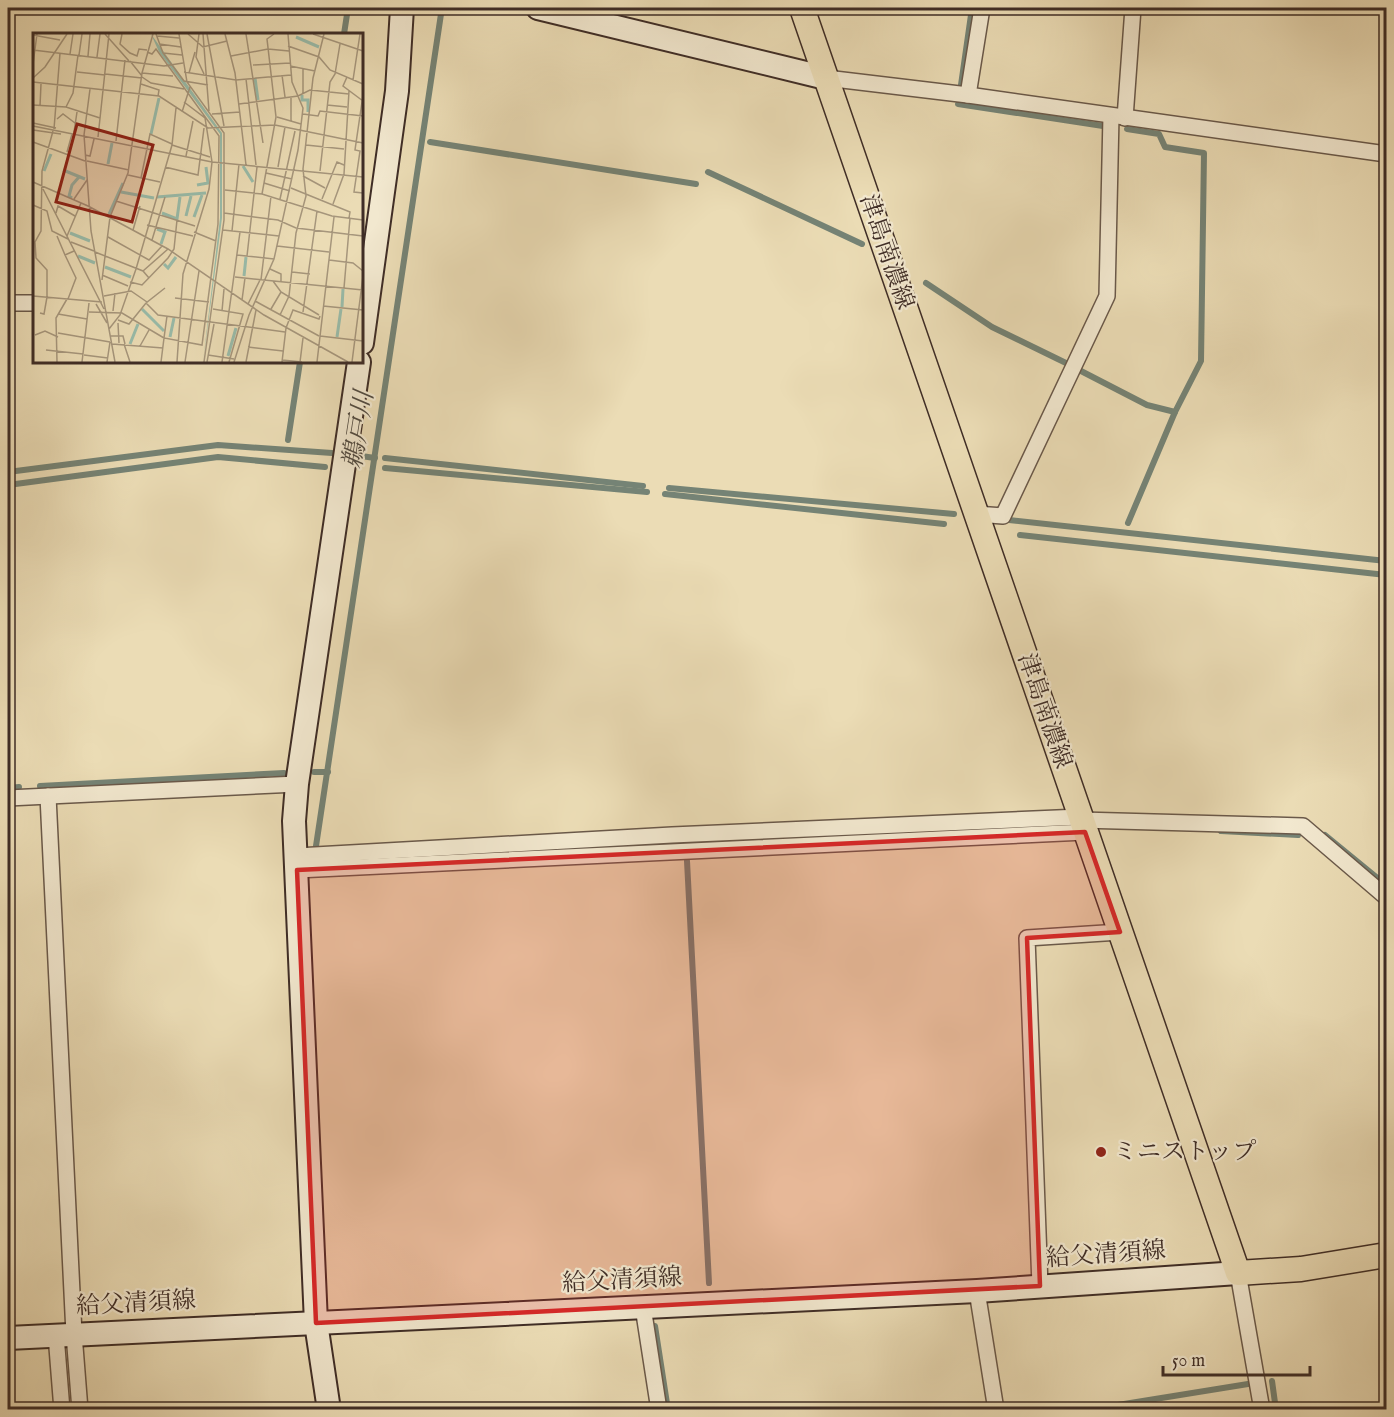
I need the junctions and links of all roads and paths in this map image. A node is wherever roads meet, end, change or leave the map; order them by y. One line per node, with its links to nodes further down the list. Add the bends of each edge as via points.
1 (402, 8): 10 (main road, via 397,92)
2 (538, 8): 6 (main road)
3 (802, 8): 6 (main road, 津島南濃線)
4 (981, 8): 7 (street)
5 (1133, 8): 8 (street)
6 (826, 78): 7 (street); 15 (main road, 津島南濃線)
7 (968, 95): 8 (street)
8 (1118, 117): 9 (street); 15 (street, via 1107,296 1003,516)
9 (1386, 154)
10 (365, 292): 13 (main road)
11 (8, 303): 12 (street)
12 (33, 303)
13 (363, 326)
14 (359, 363): 16 (main road)
15 (976, 514): 19 (main road, 津島南濃線)
16 (297, 784): 17 (street); 22 (main road)
17 (48, 796): 18 (street); 31 (street)
18 (8, 798)
19 (1082, 823): 20 (street); 21 (street); 23 (street, via 1303,826); 24 (main road, 津島南濃線)
20 (672, 836): 21 (street); 22 (street)
21 (672, 852): 22 (street)
22 (297, 863): 30 (main road)
23 (1386, 897)
24 (1120, 932): 26 (main road, 津島南濃線); 27 (street, via 1027,938)
25 (1386, 1255): 26 (main road, via 1302,1269)
26 (1238, 1273): 27 (main road, 給父清須線); 38 (street)
27 (1040, 1286): 28 (main road, 給父清須線)
28 (977, 1291): 29 (main road, 給父清須線); 37 (street)
29 (643, 1307): 30 (main road, 給父清須線); 36 (street)
30 (316, 1323): 31 (main road, 給父清須線); 35 (main road)
31 (65, 1335): 32 (main road, 給父清須線); 33 (street); 34 (street)
32 (8, 1338)
33 (62, 1410)
34 (80, 1410)
35 (329, 1410)
36 (659, 1410)
37 (996, 1410)
38 (1262, 1410)

